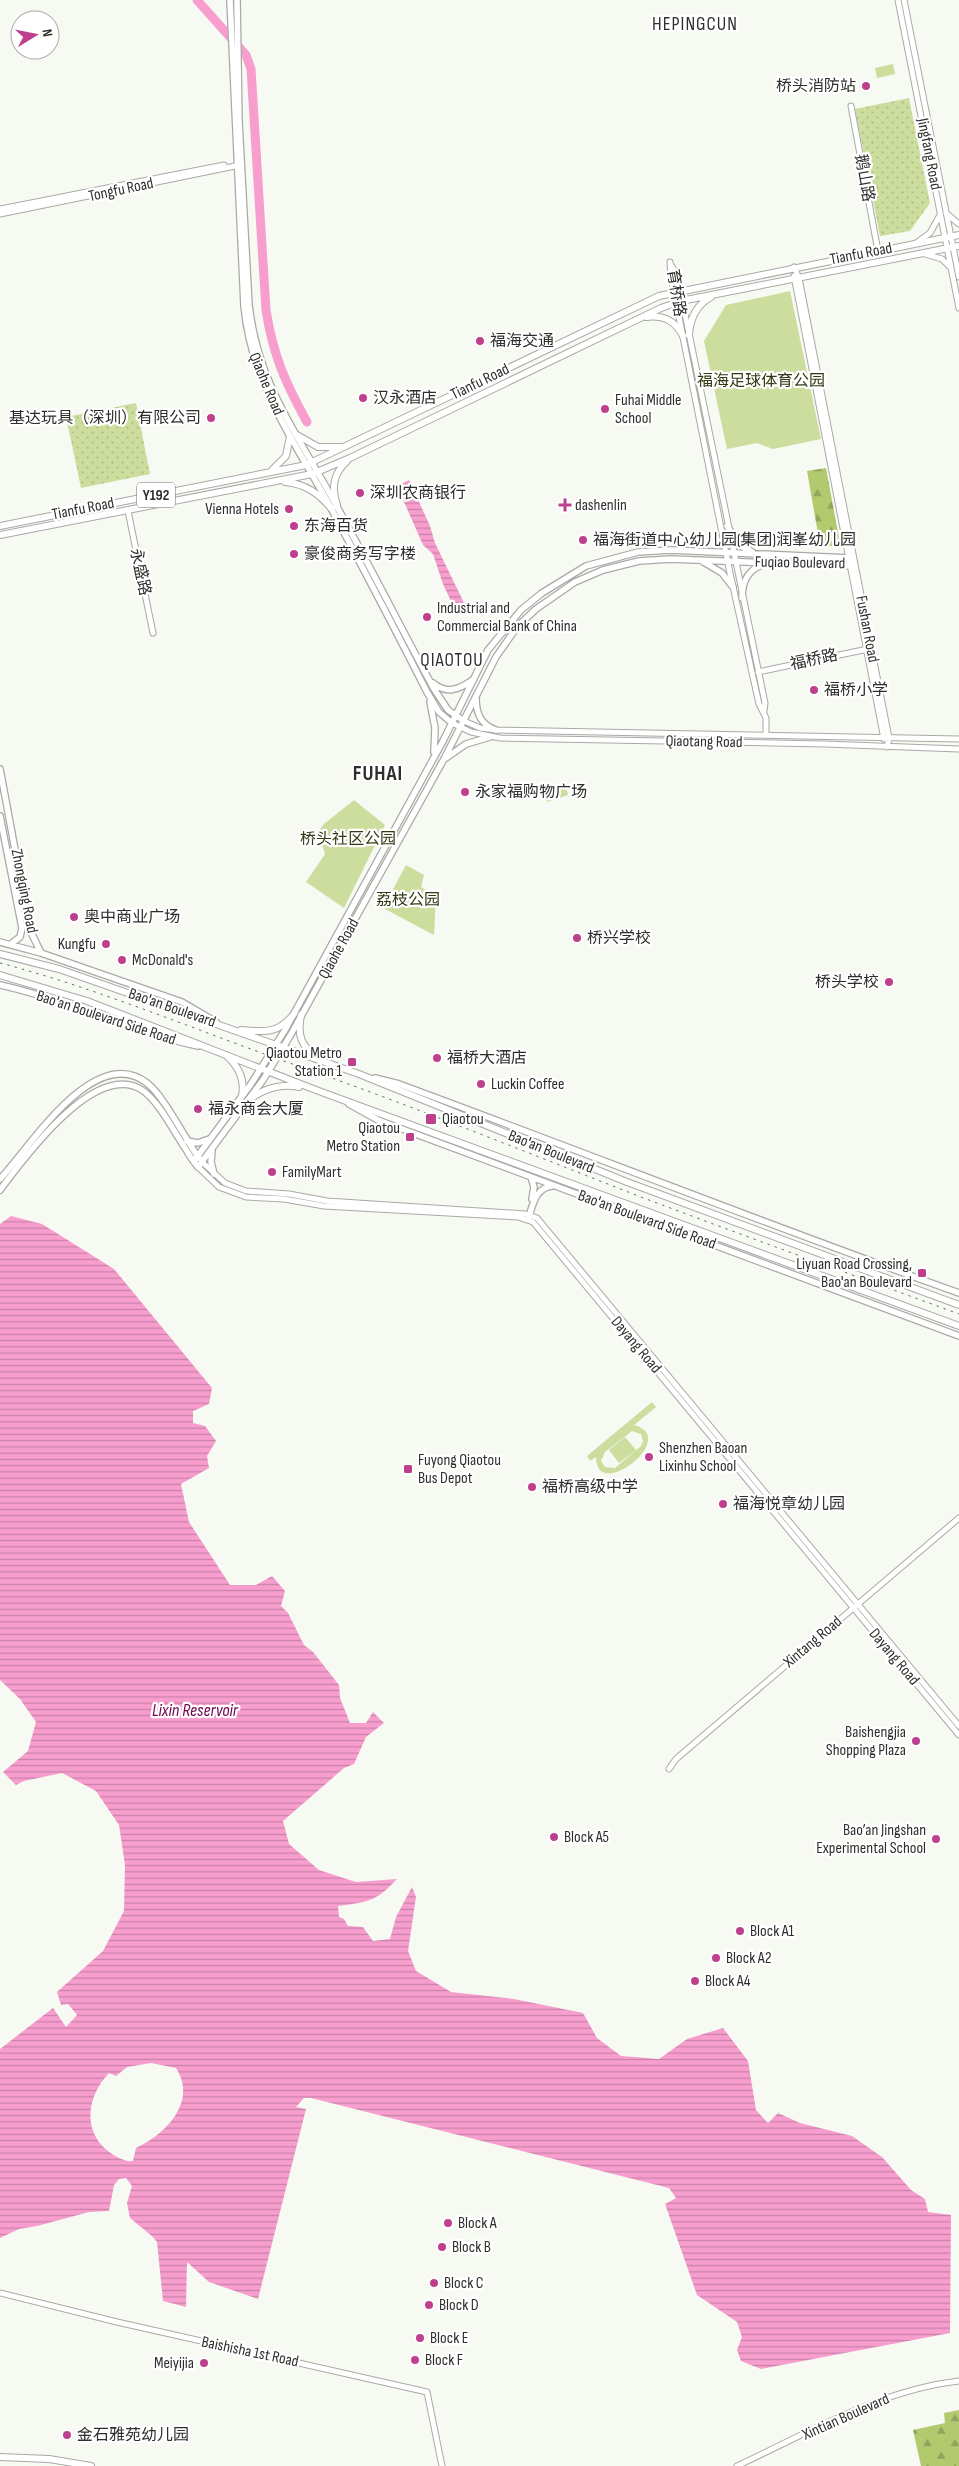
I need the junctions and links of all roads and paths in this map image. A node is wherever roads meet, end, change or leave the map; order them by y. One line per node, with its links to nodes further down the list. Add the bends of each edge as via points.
1 (230, 0): 6 (main road, Qiaohe Road)
2 (237, 0): 6 (main road, Qiaohe Road)
3 (898, 0): 8 (street, Jingfang Road)
4 (904, 0): 8 (street, Jingfang Road)
5 (851, 106): 15 (street, 鹅山路)
6 (239, 163): 7 (street, Tongfu Road); 9 (street, Tongfu Road); 27 (main road, Qiaohe Road, via 248,335 261,380)
7 (0, 209)
8 (943, 213): 10 (street); 12 (street, Jingfang Road); 13 (street, via 930,233)
9 (0, 214)
10 (959, 224)
11 (959, 235): 12 (main road, Tianfu Road)
12 (948, 237): 13 (main road, Tianfu Road); 14 (street, Jingfang Road)
13 (916, 243): 15 (main road, Tianfu Road)
14 (953, 247): 16 (main road, Tianfu Road); 18 (street, Jingfang Road); 19 (street, Jingfang Road)
15 (878, 251): 17 (main road, Tianfu Road)
16 (922, 253): 18 (street, via 942,259); 20 (main road, Tianfu Road)
17 (794, 267): 20 (street, Fushan Road); 21 (main road, Tianfu Road)
18 (951, 268): 24 (street, Jingfang Road)
19 (959, 272)
20 (796, 278): 22 (main road, Tianfu Road); 45 (street, Fushan Road)
21 (677, 291): 23 (street, 育桥路); 28 (main road, Tianfu Road, via 659,296)
22 (721, 293): 23 (main road, Tianfu Road); 26 (main road, via 699,306)
23 (679, 302): 25 (main road, Tianfu Road); 26 (street, 育桥路)
24 (959, 308)
25 (640, 319): 26 (main road, via 656,317 669,320); 29 (main road, Tianfu Road)
26 (686, 335): 37 (street, 育桥路); 40 (street, 育桥路)
27 (293, 436): 28 (main road, via 318,447); 30 (main road, Qiaohe Road); 31 (main road, via 286,456)
28 (347, 446): 30 (main road, Tianfu Road)
29 (350, 458): 32 (main road, Tianfu Road); 34 (main road, via 334,480)
30 (310, 464): 31 (main road, Tianfu Road / Y192); 32 (main road, Qiaohe Road)
31 (267, 473): 36 (main road, Tianfu Road / Y192)
32 (315, 473): 33 (main road, Tianfu Road / Y192); 34 (main road, Qiaohe Road)
33 (278, 482): 34 (main road, via 307,487); 35 (main road, Tianfu Road / Y192)
34 (334, 507): 54 (main road, Qiaohe Road); 56 (main road, Qiaohe Road)
35 (128, 510): 38 (main road, Tianfu Road / Y192); 49 (street, 永盛路)
36 (0, 526)
37 (727, 526): 40 (street, 育桥路); 41 (main road, via 740,545)
38 (0, 535)
39 (671, 550): 40 (main road, Fuqiao Boulevard); 42 (street); 51 (main road, Fuqiao Boulevard, via 626,554 599,561 571,574 522,610 495,639)
40 (729, 552): 41 (main road, Fuqiao Boulevard); 44 (street, 育桥路)
41 (756, 554): 45 (main road, Fuqiao Boulevard)
42 (671, 559): 43 (main road, Fuqiao Boulevard); 52 (main road, Fuqiao Boulevard, via 628,563 575,582 526,617)
43 (698, 560): 44 (main road, Fuqiao Boulevard); 47 (main road, via 716,568)
44 (731, 561): 46 (main road, Fuqiao Boulevard); 47 (street, 育桥路); 48 (street, 育桥路)
45 (851, 562): 46 (main road, Fuqiao Boulevard); 50 (street, Fushan Road)
46 (772, 563): 48 (main road, via 750,571 744,581)
47 (733, 587): 58 (street, 育桥路, via 759,704)
48 (742, 598): 53 (street, 育桥路)
49 (153, 633)
50 (869, 649): 53 (street, 福桥路); 66 (street, Fushan Road)
51 (482, 662): 52 (main road); 55 (main road, Fuqiao Boulevard)
52 (490, 667): 57 (main road, Fuqiao Boulevard)
53 (758, 672): 58 (street, 育桥路)
54 (429, 679): 55 (main road, via 440,688 449,690 458,689); 59 (main road, Qiaohe Road, via 444,705)
55 (473, 680): 59 (main road, Fuqiao Boulevard)
56 (427, 692): 61 (main road, Qiaohe Road, via 439,712); 70 (main road, via 435,728)
57 (476, 696): 60 (main road, Fuqiao Boulevard); 63 (main road, via 480,719)
58 (764, 712): 64 (street, 育桥路)
59 (455, 716): 60 (main road, Qiaotang Road); 61 (main road, Qiaohe Road)
60 (464, 721): 62 (main road, Qiaohe Road); 63 (street, Qiaotang Road)
61 (452, 723): 62 (street, Qiaotang Road); 70 (main road, Qiaohe Road)
62 (460, 728): 65 (street, Qiaotang Road); 71 (main road, Qiaohe Road)
63 (496, 730): 64 (street, Qiaotang Road)
64 (766, 734): 66 (street, Qiaotang Road)
65 (490, 737): 68 (street, Qiaotang Road); 71 (main road, via 466,744)
66 (886, 738): 67 (street, Qiaotang Road); 68 (street, Fushan Road)
67 (959, 739)
68 (887, 747): 69 (street, Qiaotang Road)
69 (959, 749)
70 (433, 755): 73 (main road, Qiaohe Road)
71 (444, 759): 74 (main road, Qiaohe Road)
72 (0, 769): 76 (main road, Zhongqing Road)
73 (422, 777): 74 (main road); 84 (main road, Qiaohe Road)
74 (431, 782): 84 (main road, Qiaohe Road)
75 (0, 816): 77 (main road, Zhongqing Road)
76 (23, 893): 77 (main road); 80 (main road, Zhongqing Road, via 32,935)
77 (15, 894): 79 (main road, Zhongqing Road, via 22,932)
78 (0, 942): 79 (main road)
79 (9, 944): 80 (main road)
80 (41, 953): 85 (main road, via 182,1002)
81 (0, 954): 85 (main road, Bao'an Boulevard, via 59,969)
82 (0, 975): 88 (main road, Bao'an Boulevard, via 87,1001)
83 (0, 985): 88 (main road, Bao'an Boulevard Side Road, via 76,1006 163,1038)
84 (298, 1015): 86 (main road, via 277,1029); 87 (main road, Qiaohe Road); 90 (main road, via 301,1041)
85 (224, 1026): 86 (main road, Bao'an Boulevard)
86 (233, 1030): 87 (main road, Bao'an Boulevard)
87 (280, 1046): 90 (main road, Bao'an Boulevard); 91 (main road, Qiaohe Road)
88 (213, 1050): 89 (main road, Bao'an Boulevard)
89 (224, 1054): 91 (main road, Bao'an Boulevard); 94 (main road, via 240,1073)
90 (320, 1060): 92 (main road, Bao'an Boulevard)
91 (265, 1070): 93 (main road, Bao'an Boulevard); 94 (main road, Qiaohe Road); 96 (main road, Qiaohe Road)
92 (359, 1074): 108 (main road, via 417,1091); 109 (main road, Bao'an Boulevard, via 627,1182)
93 (316, 1090): 95 (main road, Bao'an Boulevard); 96 (main road, via 279,1086)
94 (242, 1096): 97 (main road, Qiaohe Road)
95 (337, 1098): 103 (main road, Bao'an Boulevard Side Road, via 378,1120); 110 (main road, Bao'an Boulevard)
96 (247, 1102): 99 (main road, Qiaohe Road)
97 (211, 1138): 98 (main road, via 198,1143); 100 (main road, Qiaohe Road)
98 (187, 1141): 100 (main road); 104 (main road, via 147,1082 134,1076 110,1076 92,1083 63,1105)
99 (213, 1147): 101 (main road, Qiaohe Road); 102 (main road, via 211,1162)
100 (196, 1158): 101 (main road); 106 (main road, via 148,1095 131,1085 110,1086 89,1095 69,1111)
101 (200, 1164): 102 (street); 107 (street, via 219,1187 246,1197 284,1198 324,1206)
102 (214, 1174): 107 (street, via 246,1191 327,1201)
103 (531, 1177): 105 (main road, Bao'an Boulevard Side Road); 107 (main road, via 534,1190)
104 (0, 1179)
105 (554, 1186): 107 (main road, via 539,1192); 111 (main road, Bao'an Boulevard Side Road)
106 (0, 1190)
107 (527, 1216): 113 (street, Dayang Road, via 540,1221)
108 (959, 1293)
109 (959, 1305)
110 (959, 1326)
111 (959, 1336)
112 (959, 1518): 113 (street, Xintang Road)
113 (856, 1606): 114 (street, Dayang Road); 115 (street, Dayang Road); 116 (street, Xintang Road, via 676,1759)
114 (959, 1726)
115 (959, 1735)
116 (669, 1769)
117 (0, 2293): 121 (street, Baishisha 1st Road, via 428,2392)
118 (959, 2381): 122 (street, Xintian Boulevard, via 917,2388 860,2409)
119 (0, 2457): 120 (main road)
120 (91, 2466)
121 (442, 2466)
122 (737, 2466)

